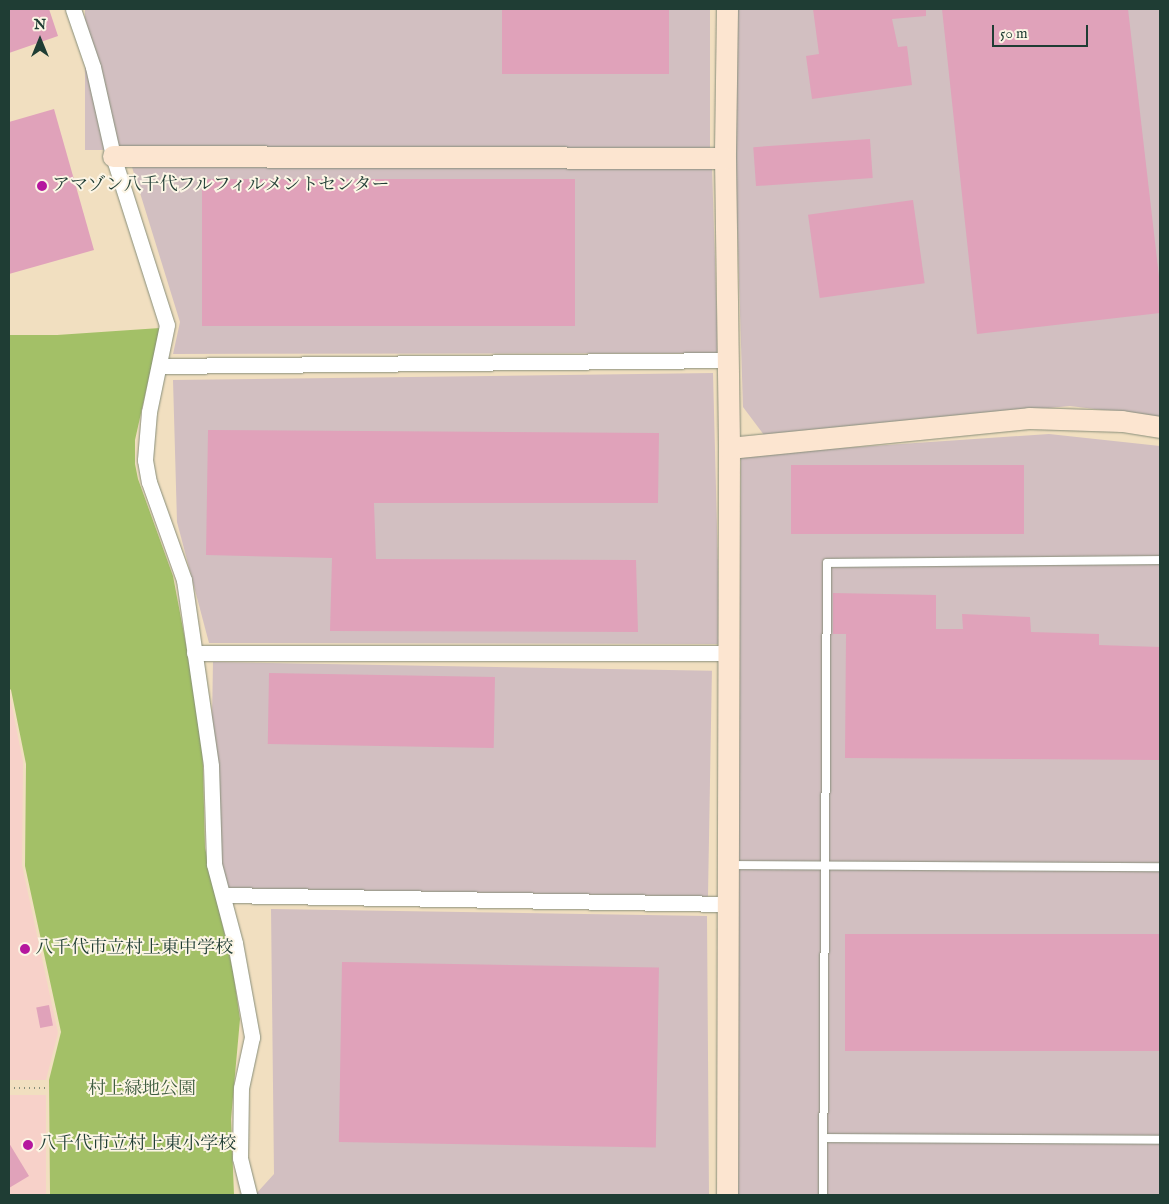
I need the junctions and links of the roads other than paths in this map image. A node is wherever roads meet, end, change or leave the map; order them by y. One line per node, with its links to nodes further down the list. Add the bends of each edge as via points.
1 (73, 9): 3 (street, via 93,66)
2 (727, 9): 4 (street)
3 (113, 156): 4 (street); 6 (street, via 167,325)
4 (725, 158): 5 (street)
5 (728, 360): 6 (street); 8 (street)
6 (159, 366): 10 (street, via 149,412 145,460 149,482 184,580)
7 (1160, 427): 8 (street, via 1122,421 1030,418)
8 (729, 448): 11 (street)
9 (1160, 560): 13 (lane, via 827,563)
10 (194, 653): 11 (street); 15 (street, via 211,766 214,864)
11 (729, 653): 12 (street)
12 (729, 865): 13 (lane); 16 (street)
13 (824, 865): 14 (lane); 17 (lane)
14 (1160, 867)
15 (223, 895): 16 (street); 19 (street, via 252,1036 241,1088 240,1158)
16 (729, 904): 20 (street)
17 (823, 1138): 18 (lane); 21 (lane)
18 (1160, 1140)
19 (249, 1195)
20 (728, 1195)
21 (823, 1195)

